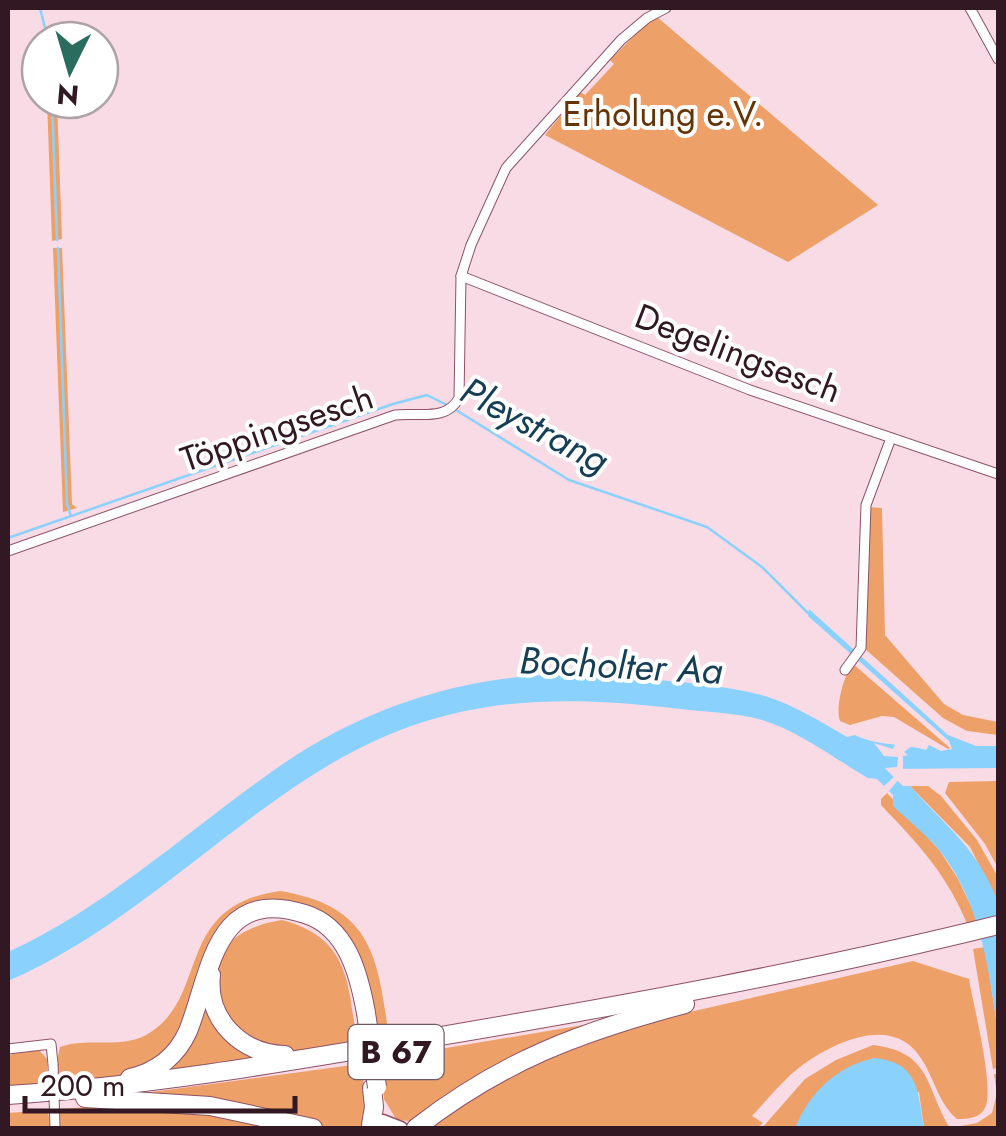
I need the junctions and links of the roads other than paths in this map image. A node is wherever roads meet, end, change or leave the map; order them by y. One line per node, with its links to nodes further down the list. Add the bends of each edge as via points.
1 (666, 8): 4 (street, Töppingsesch, via 622,40 506,168)
2 (970, 8): 3 (street)
3 (998, 59)
4 (461, 276): 5 (street, Degelingsesch); 7 (street, Töppingsesch, via 453,408 396,416)
5 (891, 438): 6 (street, Degelingsesch); 8 (street, via 866,505 860,650)
6 (998, 474)
7 (8, 551)
8 (848, 665)
9 (998, 925): 11 (highway, B 67)
10 (998, 934): 11 (highway, B 67)
11 (911, 951): 12 (highway, B 67); 15 (highway, B 67)
12 (726, 994): 18 (highway, B 67, via 446,1044); 23 (highway, B 67, via 608,1024 540,1050 460,1094)
13 (362, 1014): 15 (highway, B 67, via 349,966 315,924 261,917 242,924 214,960 216,1012 240,1040 278,1055); 16 (highway, B 67, via 354,964 331,928 295,911 256,912 215,947 187,1032 161,1066); 20 (highway, B 67, bridge)
14 (8, 1048): 21 (street, bridge, via 50,1044)
15 (356, 1050): 16 (highway, B 67, via 155,1082)
16 (34, 1093): 17 (highway, B 67)
17 (8, 1095)
18 (65, 1097): 19 (highway, B 67); 22 (highway, B 67, via 210,1106)
19 (8, 1102)
20 (382, 1126)
21 (55, 1128)
22 (312, 1128)
23 (416, 1128)

